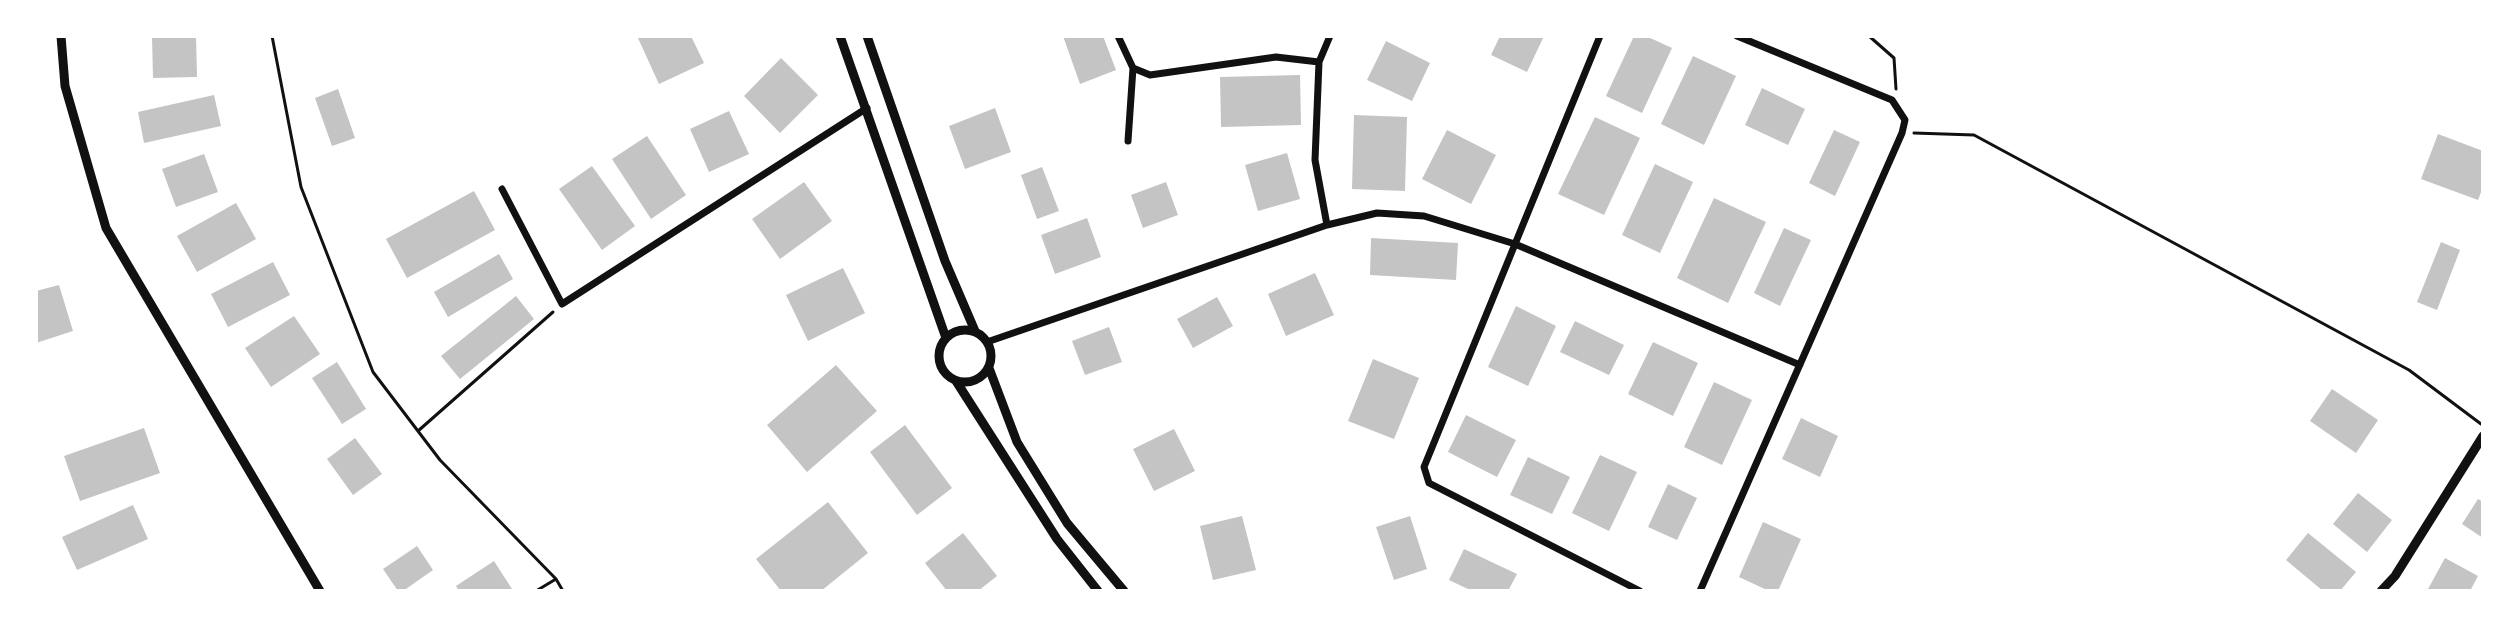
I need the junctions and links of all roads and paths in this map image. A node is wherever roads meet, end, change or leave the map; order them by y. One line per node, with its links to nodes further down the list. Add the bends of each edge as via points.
1 (61, 36): 30 (street, via 65,86 106,228)
2 (272, 36): 27 (path, via 301,187 373,372)
3 (840, 36): 12 (street)
4 (867, 36): 20 (street, via 945,261)
5 (1118, 36): 11 (street)
6 (1330, 36): 10 (street)
7 (1600, 36): 18 (street)
8 (1737, 36): 13 (street, via 1892,100)
9 (1869, 36): 13 (path, via 1894,58)
10 (1319, 62): 11 (street, via 1276,57 1150,75); 17 (street, via 1315,160)
11 (1133, 68): 15 (street)
12 (867, 108): 19 (street); 21 (street)
13 (1898, 109): 14 (street, via 1905,120)
14 (1902, 133): 23 (street); 26 (path, via 1974,135 2409,370)
15 (1128, 141)
16 (502, 189): 19 (street)
17 (1327, 225): 18 (street, via 1377,213 1424,216); 22 (street)
18 (1515, 244): 23 (street); 35 (street, via 1424,467 1429,483)
19 (562, 304): 27 (path)
20 (975, 331): 21 (street, via 959,330); 22 (street)
21 (946, 338): 25 (street, via 940,362)
22 (987, 342): 24 (street)
23 (1800, 365): 36 (street)
24 (989, 368): 25 (street, via 971,382); 34 (street, via 1017,442 1067,523)
25 (956, 381): 33 (street, via 1057,539)
26 (2483, 426)
27 (417, 431): 29 (path)
28 (2483, 436): 37 (street)
29 (556, 579): 31 (path); 32 (path)
30 (320, 591)
31 (536, 591)
32 (563, 591)
33 (1098, 591)
34 (1124, 591)
35 (1640, 591)
36 (1700, 591)
37 (2381, 591)

